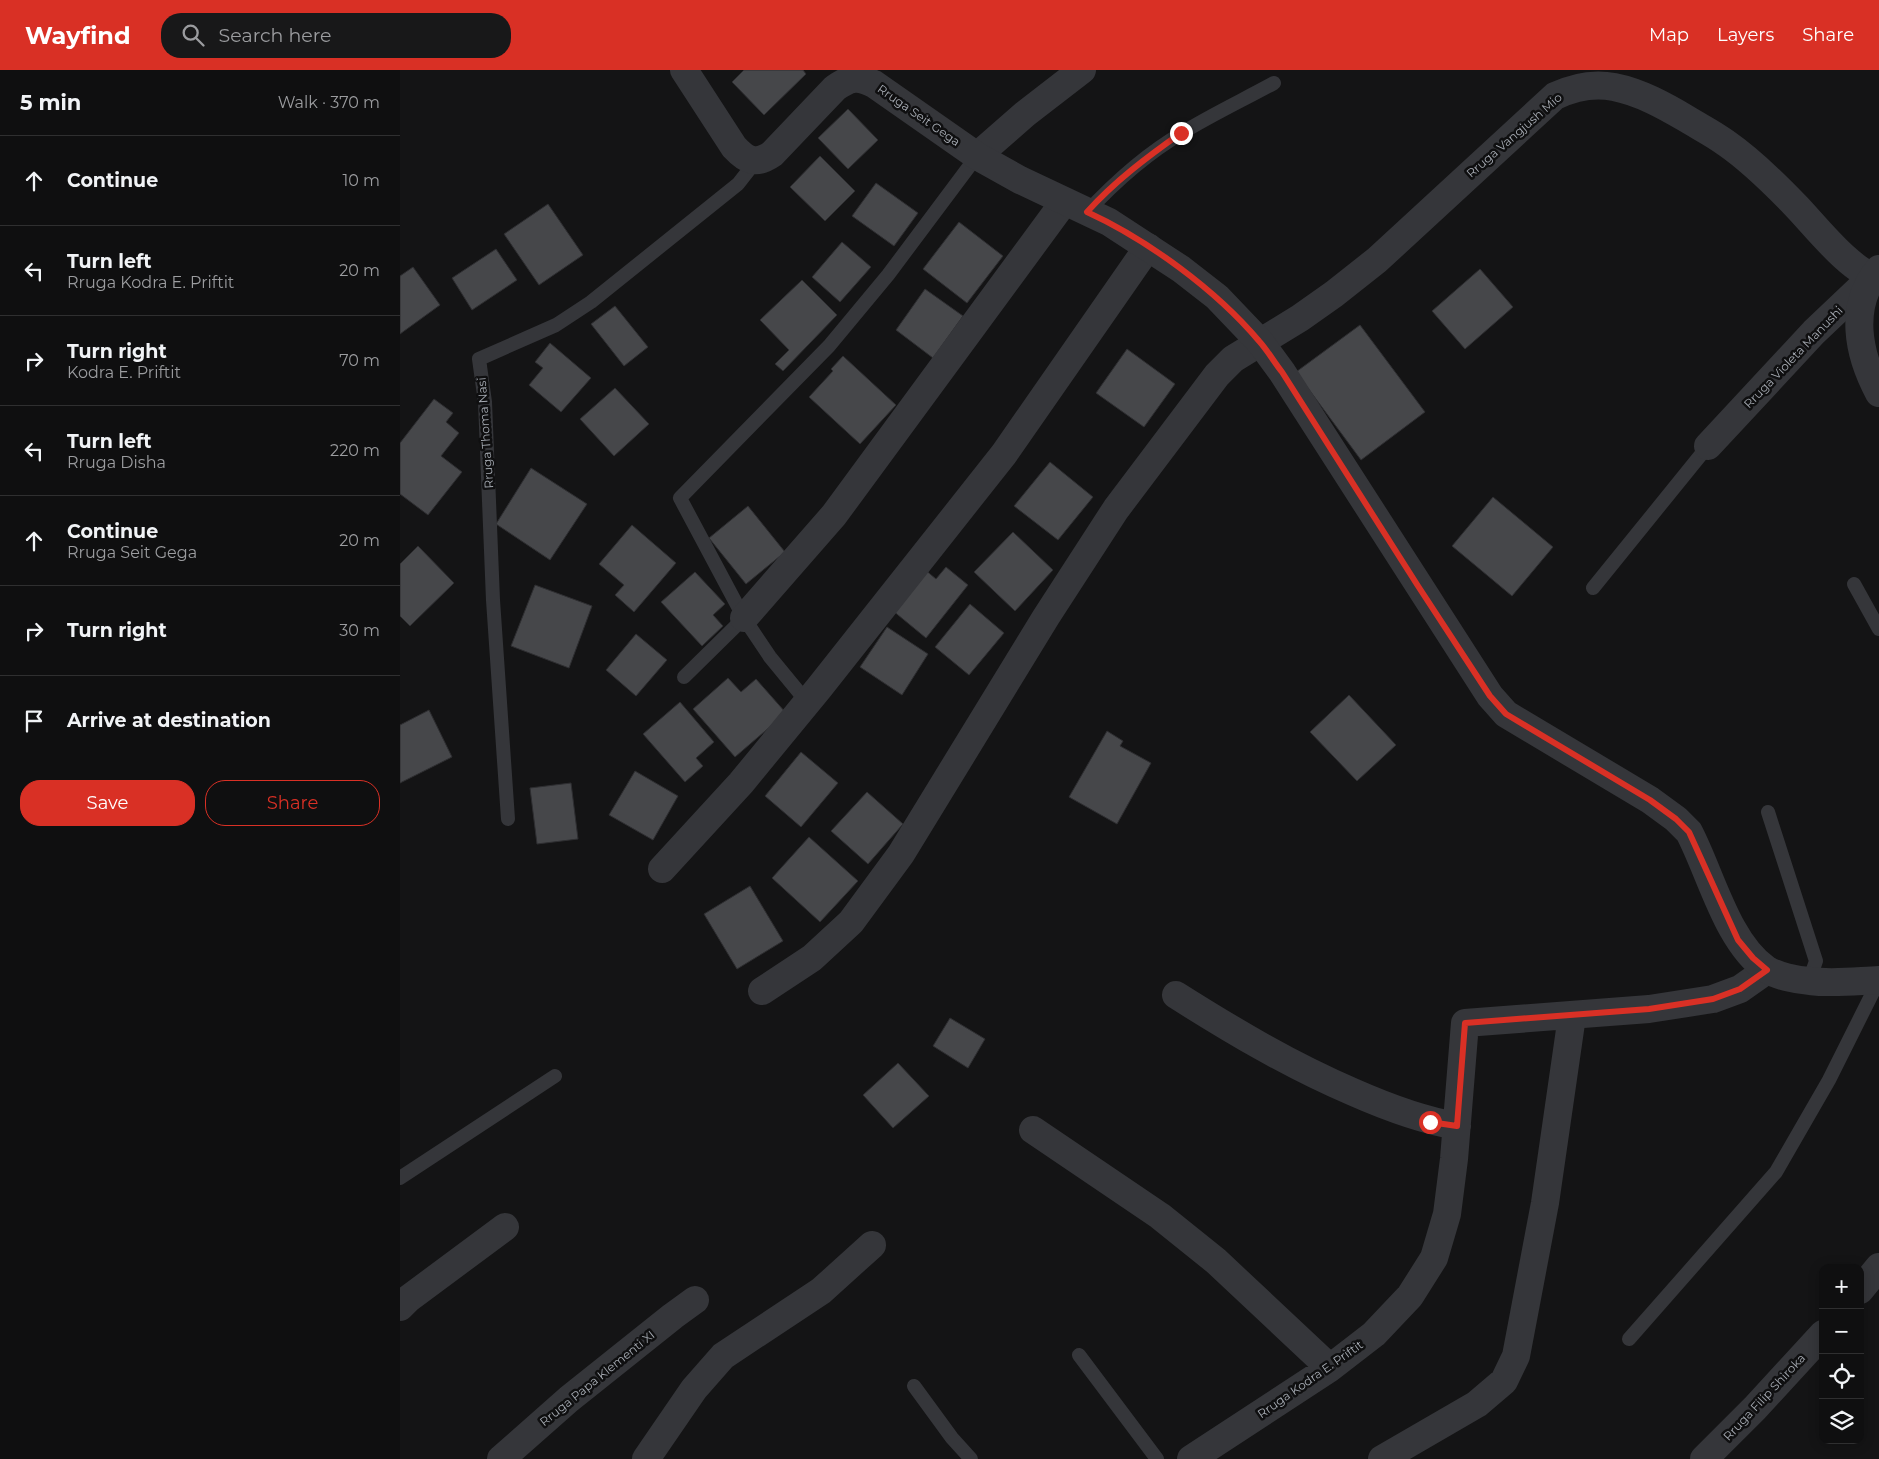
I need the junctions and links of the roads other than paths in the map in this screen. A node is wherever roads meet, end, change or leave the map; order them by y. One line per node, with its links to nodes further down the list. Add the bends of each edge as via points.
1 (1082, 70): 4 (street)
2 (687, 71): 5 (street, via 734,147 741,155)
3 (1274, 84): 6 (lane, via 1181,133 1106,191)
4 (978, 156): 5 (street, Rruga Seit Gega, via 874,84 854,78 835,88 772,154); 6 (street, Rruga Seit Gega); 14 (lane, via 888,275 829,346 680,498)
5 (756, 161): 19 (lane, Rruga Thoma Nasi, via 738,184 591,302 556,325 479,359 485,402 493,600)
6 (1076, 207): 7 (street, Rruga Seit Gega, via 1109,222); 14 (street, via 834,516)
7 (1148, 247): 9 (street, Rruga Seit Gega, via 1217,297); 17 (street, via 1004,454)
8 (1877, 275): 9 (street, Rruga Vangjush Mio, via 1840,254 1759,170 1726,143 1654,100 1614,87 1590,85 1556,96 1377,260 1307,313); 10 (street, via 1861,305 1858,326 1860,347); 11 (street, Rruga Violeta Manushi, via 1814,332)
9 (1260, 342): 21 (street, Rruga Seit Gega, via 1490,696 1506,714 1650,800 1676,819 1689,832 1738,940); 24 (street, Rruga Vangjush Mio, via 1233,359 1217,375 1116,509 900,854 851,922 812,958)
10 (1879, 393)
11 (1708, 446): 13 (lane)
12 (1854, 584): 15 (lane)
13 (1593, 588)
14 (744, 618): 16 (lane); 17 (lane, via 770,657)
15 (1879, 630)
16 (684, 677)
17 (807, 702): 20 (street, via 741,782)
18 (1768, 812): 23 (lane, via 1816,961)
19 (508, 819)
20 (662, 869)
21 (1767, 970): 23 (street); 26 (street, via 1740,989 1713,999)
22 (1879, 980): 23 (street); 37 (lane, via 1829,1080 1776,1172)
23 (1809, 981)
24 (762, 991)
25 (1176, 995): 28 (street, via 1239,1035 1312,1074 1430,1122)
26 (1572, 1016): 28 (street, Rruga Kodra E. Priftit, via 1465,1023); 47 (street, via 1545,1203 1516,1356 1504,1381 1477,1404)
27 (556, 1076): 30 (lane)
28 (1457, 1126): 40 (street, Rruga Kodra E. Priftit, via 1447,1214 1434,1258 1410,1296 1374,1334)
29 (1033, 1130): 40 (street, via 1160,1216 1216,1261)
30 (400, 1178)
31 (505, 1227): 36 (street)
32 (872, 1245): 43 (street, via 821,1291 723,1356 694,1389)
33 (1879, 1267): 34 (street)
34 (1864, 1285)
35 (695, 1300): 42 (street, Rruga Papa Klementi XI, via 569,1399)
36 (400, 1307)
37 (1629, 1338)
38 (1819, 1338): 48 (street, Rruga Filip Shiroka)
39 (1079, 1356): 45 (lane)
40 (1330, 1368): 46 (street, Rruga Kodra E. Priftit)
41 (914, 1386): 44 (lane)
42 (501, 1459)
43 (646, 1459)
44 (971, 1459)
45 (1157, 1459)
46 (1191, 1459)
47 (1382, 1459)
48 (1704, 1459)

